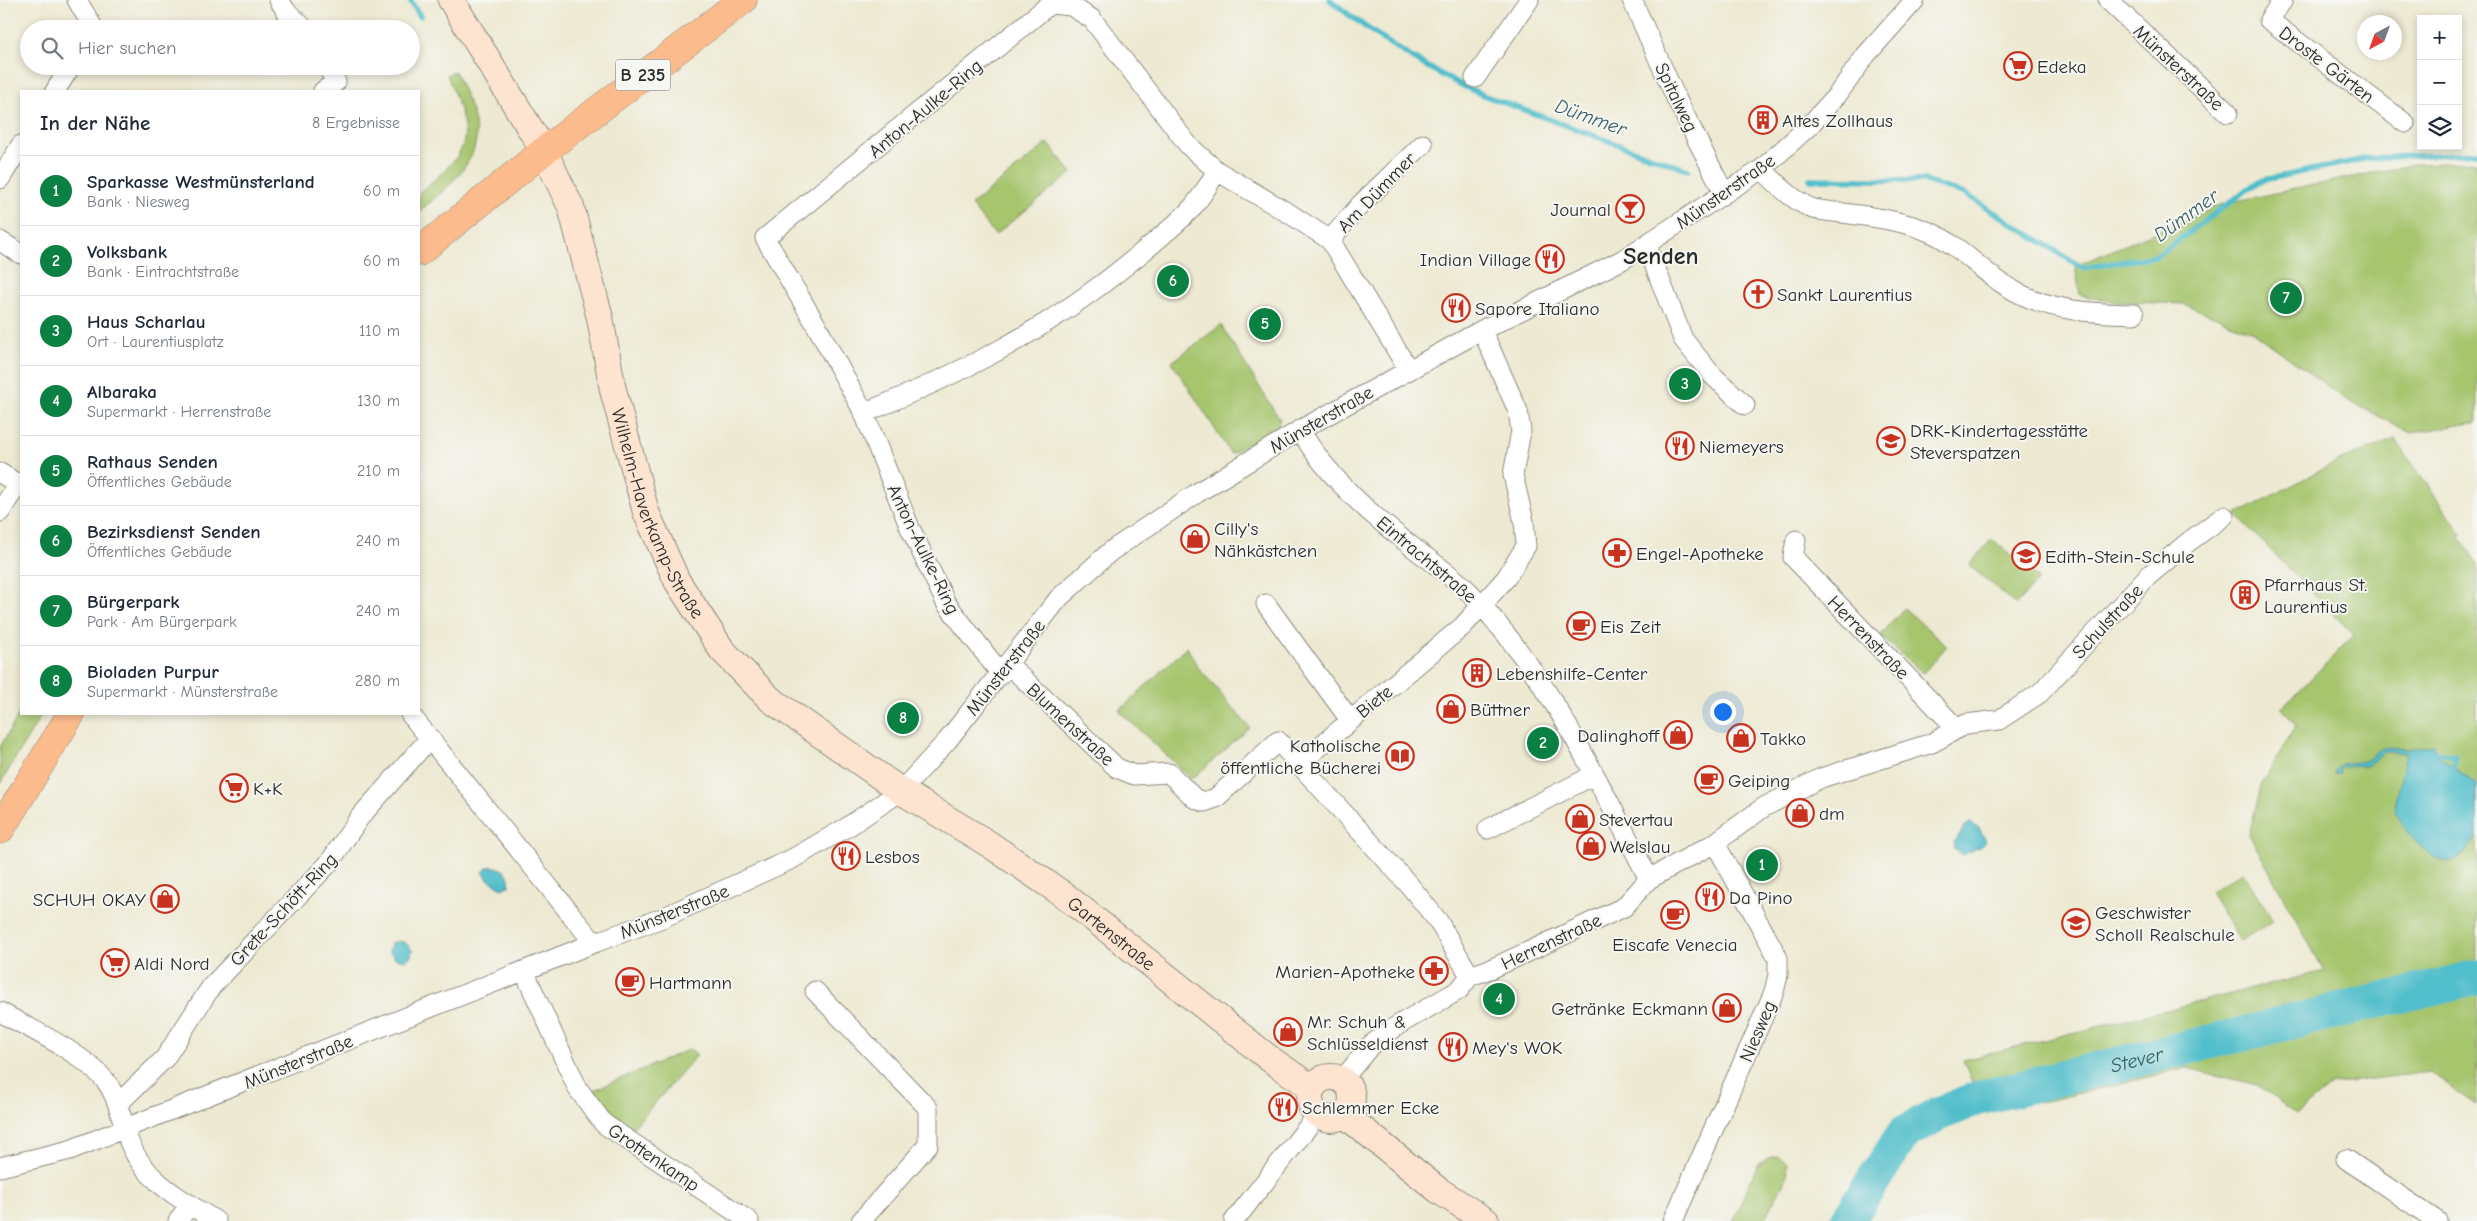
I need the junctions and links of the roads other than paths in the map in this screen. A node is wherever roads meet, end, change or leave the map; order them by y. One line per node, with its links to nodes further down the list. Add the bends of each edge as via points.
1 (77, 0): 10 (street)
2 (279, 0): 11 (street)
3 (450, 0): 21 (street, Wilhelm-Haverkamp-Straße)
4 (743, 0): 21 (main road, B 235)
5 (1529, 0): 14 (street)
6 (1632, 0): 25 (street, Spitalweg)
7 (1915, 0): 22 (street, Münsterstraße, via 1810,125)
8 (2108, 0): 17 (street, Münsterstraße)
9 (2283, 0): 18 (street, Droste Gärten, via 2269,20)
10 (89, 20)
11 (296, 20)
12 (65, 75): 15 (street)
13 (332, 75): 16 (street, via 336,82)
14 (1475, 78)
15 (56, 90)
16 (324, 90)
17 (2228, 113)
18 (2405, 123)
19 (1423, 144): 26 (street, Am Dümmer, via 1361,204)
20 (20, 147): 24 (street)
21 (544, 151): 29 (main road, B 235); 52 (street, Wilhelm-Haverkamp-Straße, via 571,207 600,318 629,456 646,512 677,581 722,650 764,694)
22 (1762, 169): 25 (street, Münsterstraße); 31 (street, via 1780,188 1812,209 1898,222 1930,233 1954,245 2006,286 2032,300 2085,313)
23 (1217, 171): 26 (street, Anton-Aulke-Ring); 35 (street, via 1192,208 1096,291 999,352 946,379); 35 (street, Anton-Aulke-Ring, via 1189,146 1092,19 1071,6 1050,4 765,238)
24 (0, 179)
25 (1724, 193): 28 (street, Münsterstraße)
26 (1330, 240): 33 (street, Anton-Aulke-Ring)
27 (0, 242): 30 (street)
28 (1647, 246): 32 (street, Münsterstraße); 34 (street, via 1684,339 1711,374)
29 (420, 251)
30 (20, 253)
31 (2134, 314)
32 (1482, 330): 33 (street, Münsterstraße); 43 (street, Biete, via 1518,411 1521,431 1513,475 1526,546 1506,578)
33 (1408, 369): 36 (street, Münsterstraße)
34 (1745, 405)
35 (864, 413): 44 (street, Anton-Aulke-Ring, via 910,528 946,603)
36 (1300, 430): 43 (street, Eintrachtstraße, via 1340,484); 44 (street, Münsterstraße, via 1111,551 1059,598)
37 (0, 473): 38 (street)
38 (20, 483): 39 (street)
39 (0, 512)
40 (2224, 516): 48 (street, Schulstraße, via 2147,577 2040,693 1999,720)
41 (1796, 540): 48 (street, Herrenstraße, via 1793,557)
42 (1266, 604): 47 (street, Biete)
43 (1482, 605): 47 (street, Biete, via 1463,626); 51 (street, Eintrachtstraße, via 1538,676)
44 (1005, 669): 50 (street, Blumenstraße, via 1117,768 1134,775 1169,773 1194,798 1204,802 1216,798 1278,741); 52 (street, Münsterstraße, via 947,741)
45 (70, 715): 54 (main road)
46 (411, 715): 49 (street)
47 (1350, 720): 50 (street)
48 (1962, 726): 55 (street, Herrenstraße, via 1932,743 1821,778 1764,807)
49 (430, 738): 57 (street); 64 (street, Grete-Schött-Ring, via 360,818 329,863 210,987 165,1058)
50 (1299, 764): 59 (street, via 1410,886 1438,921)
51 (1594, 776): 53 (street); 56 (street, Eintrachtstraße)
52 (901, 791): 57 (street, Münsterstraße, via 792,858 662,918); 63 (street, Gartenstraße, via 989,844 1064,895 1270,1059)
53 (1488, 829)
54 (0, 830)
55 (1715, 843): 56 (street, Herrenstraße); 77 (street, Niesweg, via 1778,958 1778,975 1774,992)
56 (1650, 879): 59 (street, Herrenstraße, via 1624,907)
57 (594, 943): 58 (street, Münsterstraße)
58 (524, 971): 67 (street, Münsterstraße); 73 (street, Grottenkamp, via 578,1089 604,1124)
59 (1470, 976): 62 (street, Herrenstraße, via 1459,990 1398,1025 1371,1045)
60 (815, 991): 74 (street, via 928,1108 928,1145)
61 (0, 1012): 64 (street, via 80,1058 105,1081)
62 (1343, 1079): 63 (street, via 1322,1078); 66 (street, via 1352,1092 1353,1101)
63 (1312, 1088): 65 (street, via 1311,1102)
64 (118, 1104): 67 (street)
65 (1318, 1114): 66 (street, via 1331,1119); 75 (street)
66 (1345, 1115): 76 (street, via 1438,1190)
67 (124, 1129): 69 (street, Münsterstraße, via 70,1150); 70 (street, via 144,1169 158,1183)
68 (2346, 1159): 78 (street)
69 (0, 1167)
70 (190, 1204): 71 (street); 72 (street)
71 (178, 1221)
72 (216, 1221)
73 (748, 1221)
74 (861, 1221)
75 (1234, 1221)
76 (1486, 1221)
77 (1673, 1221)
78 (2437, 1221)

